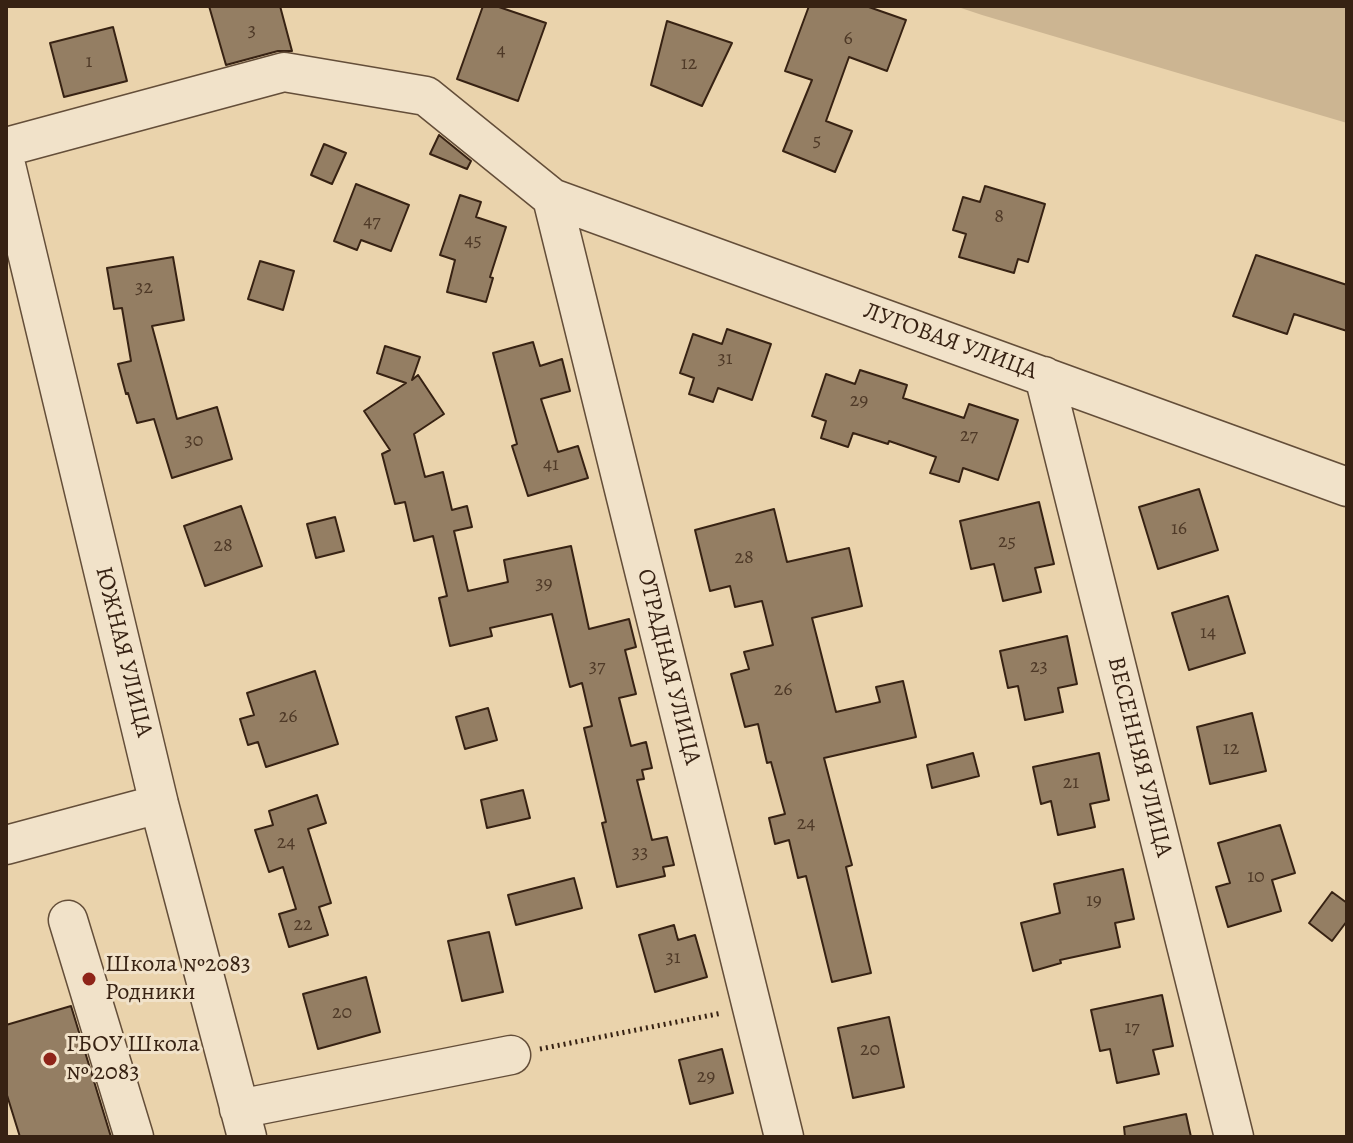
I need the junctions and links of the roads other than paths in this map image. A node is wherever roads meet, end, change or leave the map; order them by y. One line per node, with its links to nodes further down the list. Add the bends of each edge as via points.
1 (6, 147): 3 (street, ЛУГОВАЯ УЛИЦА, via 284,72 426,96)
2 (6, 165): 6 (street, ЮЖНАЯ УЛИЦА)
3 (552, 198): 4 (street, ЛУГОВАЯ УЛИЦА); 12 (street, ОТРАДНАЯ УЛИЦА)
4 (1044, 376): 5 (street, ЛУГОВАЯ УЛИЦА); 13 (street, ВЕСЕННЯЯ УЛИЦА)
5 (1347, 487)
6 (159, 804): 7 (street); 10 (street, ЮЖНАЯ УЛИЦА)
7 (6, 845)
8 (68, 920): 11 (street)
9 (511, 1055): 10 (street)
10 (243, 1123)
11 (134, 1137)
12 (784, 1137)
13 (1234, 1137)

